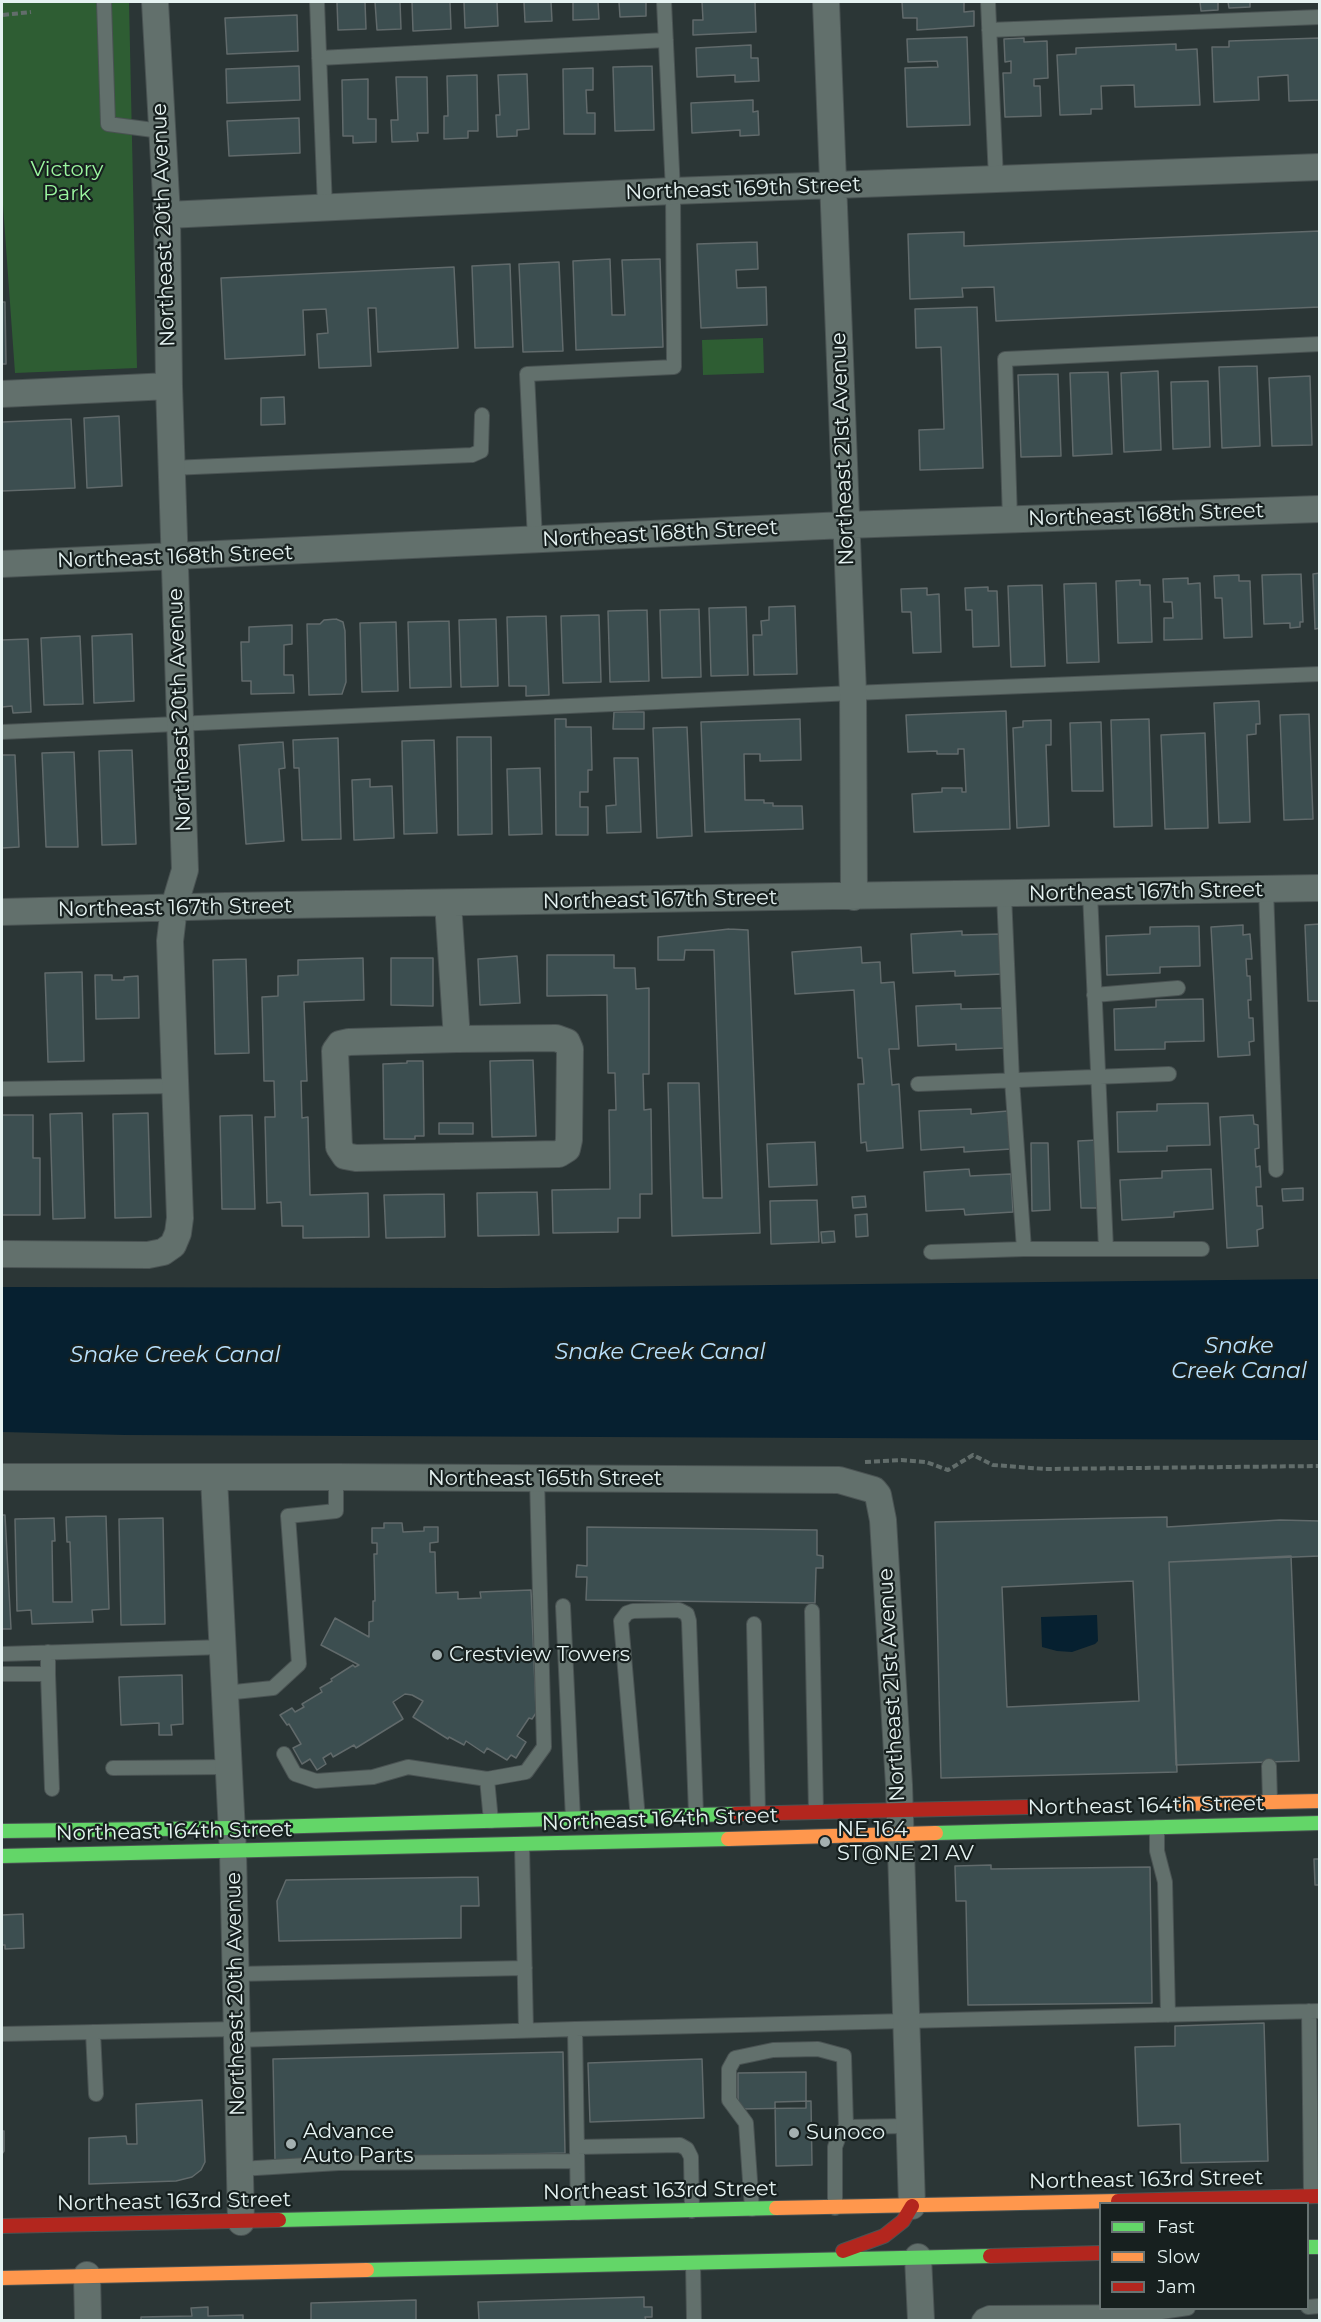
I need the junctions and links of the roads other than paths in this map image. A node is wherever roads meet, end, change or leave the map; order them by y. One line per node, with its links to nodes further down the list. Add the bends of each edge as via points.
1 (104, 2): 11 (lane, via 108,124)
2 (155, 2): 11 (street, Northeast 20th Avenue)
3 (317, 2): 10 (lane)
4 (664, 2): 9 (lane)
5 (826, 2): 14 (street, Northeast 21st Avenue)
6 (987, 2): 8 (lane)
7 (1320, 17): 8 (lane)
8 (989, 30): 13 (lane)
9 (666, 40): 10 (lane); 15 (lane)
10 (319, 58): 16 (lane)
11 (160, 131): 17 (street, Northeast 20th Avenue)
12 (1320, 167): 13 (street, Northeast 169th Street)
13 (996, 179): 14 (street, Northeast 169th Street)
14 (832, 185): 15 (street, Northeast 169th Street); 25 (street, Northeast 21st Avenue)
15 (673, 191): 16 (street, Northeast 169th Street); 26 (lane, via 674,367 527,374)
16 (325, 208): 17 (street, Northeast 169th Street)
17 (166, 215): 19 (street, Northeast 20th Avenue)
18 (1320, 344): 24 (lane, via 1005,359)
19 (169, 386): 20 (street); 22 (street, Northeast 20th Avenue)
20 (2, 394)
21 (482, 415): 22 (lane, via 481,451 472,455)
22 (171, 468): 27 (street, Northeast 20th Avenue)
23 (1320, 509): 24 (street, Northeast 168th Street)
24 (1010, 520): 25 (street, Northeast 168th Street)
25 (845, 525): 26 (street, Northeast 168th Street); 30 (street, Northeast 21st Avenue)
26 (535, 540): 27 (street, Northeast 168th Street)
27 (174, 558): 28 (street, Northeast 168th Street); 31 (street, Northeast 20th Avenue)
28 (2, 564)
29 (1320, 674): 30 (lane)
30 (853, 693): 31 (lane); 37 (street, Northeast 21st Avenue)
31 (181, 724): 32 (lane); 39 (street, Northeast 20th Avenue, via 185,870)
32 (2, 732)
33 (1320, 888): 34 (street, Northeast 167th Street)
34 (1266, 889): 35 (street, Northeast 167th Street); 50 (lane)
35 (1090, 893): 36 (street, Northeast 167th Street); 42 (lane)
36 (1004, 894): 37 (street, Northeast 167th Street); 46 (lane)
37 (854, 897): 38 (street, Northeast 167th Street)
38 (448, 903): 39 (street, Northeast 167th Street); 43 (street)
39 (174, 907): 40 (street, Northeast 167th Street); 48 (street, Northeast 20th Avenue, via 171,941)
40 (2, 912)
41 (1178, 988): 42 (lane)
42 (1094, 995): 45 (lane)
43 (457, 1039): 43 (street, via 555,1038 567,1042 567,1149 559,1154 345,1156 339,1147 335,1052 339,1044)
44 (1169, 1074): 45 (lane)
45 (1098, 1076): 46 (lane); 52 (lane)
46 (1012, 1080): 47 (lane); 51 (lane)
47 (918, 1084)
48 (176, 1086): 49 (lane); 55 (street, Northeast 20th Avenue, via 180,1218 173,1245 148,1255)
49 (2, 1089)
50 (1276, 1170)
51 (1024, 1249): 52 (lane); 54 (lane)
52 (1106, 1249): 53 (lane)
53 (1202, 1249)
54 (931, 1252)
55 (2, 1254)
56 (336, 1477): 58 (street, Northeast 165th Street); 59 (street, Northeast 165th Street); 69 (lane, via 336,1511 288,1516 298,1664 273,1688)
57 (2, 1478): 58 (street, Northeast 165th Street)
58 (214, 1478): 64 (street, Northeast 20th Avenue)
59 (537, 1479): 60 (street, Northeast 165th Street, via 839,1480); 74 (lane, via 544,1747 526,1772)
60 (874, 1490): 86 (street, Northeast 21st Avenue, via 883,1520)
61 (563, 1606): 84 (lane)
62 (812, 1611): 80 (lane)
63 (754, 1624): 81 (lane)
64 (223, 1647): 65 (lane); 69 (street, Northeast 20th Avenue)
65 (48, 1652): 66 (lane); 68 (lane)
66 (2, 1654)
67 (2, 1674): 68 (lane)
68 (48, 1674): 75 (lane)
69 (225, 1694): 72 (street, Northeast 20th Avenue)
70 (284, 1754): 74 (lane, via 295,1774 316,1781 373,1777 408,1767)
71 (1269, 1766): 76 (lane)
72 (229, 1767): 73 (lane); 91 (street, Northeast 20th Avenue)
73 (113, 1768)
74 (487, 1779): 85 (lane)
75 (52, 1789)
76 (1270, 1801): 77 (main road, Northeast 164th Street); 78 (main road, Northeast 164th Street)
77 (1320, 1801)
78 (1166, 1804)
79 (1039, 1807): 86 (main road, Northeast 164th Street)
80 (816, 1812): 81 (main road, Northeast 164th Street); 86 (main road, Northeast 164th Street)
81 (758, 1813): 82 (main road, Northeast 164th Street)
82 (696, 1815): 83 (main road, Northeast 164th Street); 83 (lane, via 689,1621 687,1614 679,1610 627,1613 621,1621); 90 (lane)
83 (637, 1817): 84 (main road, Northeast 164th Street); 92 (lane)
84 (573, 1819): 85 (main road, Northeast 164th Street)
85 (491, 1821): 91 (main road, Northeast 164th Street)
86 (900, 1821): 88 (main road, Northeast 164th Street); 90 (main road, Northeast 164th Street); 99 (street, Northeast 21st Avenue)
87 (1320, 1823): 88 (main road, Northeast 164th Street)
88 (1156, 1827): 98 (lane, via 1165,1882)
89 (2, 1831): 91 (main road, Northeast 164th Street)
90 (694, 1839): 92 (main road, Northeast 164th Street)
91 (233, 1840): 93 (main road, Northeast 164th Street); 94 (main road, Northeast 164th Street, via 185,1851); 96 (street, Northeast 20th Avenue)
92 (642, 1841): 93 (main road, Northeast 164th Street)
93 (522, 1845): 95 (lane)
94 (2, 1856)
95 (525, 1968): 96 (lane); 101 (lane)
96 (236, 1974): 104 (street, Northeast 20th Avenue)
97 (1314, 2011): 98 (lane); 110 (lane)
98 (1168, 2015): 99 (lane)
99 (906, 2022): 100 (lane); 106 (street, Northeast 21st Avenue)
100 (575, 2029): 101 (lane); 108 (lane)
101 (526, 2030): 104 (lane)
102 (93, 2032): 103 (lane); 104 (lane); 105 (lane)
103 (2, 2034)
104 (237, 2034): 109 (street, Northeast 20th Avenue)
105 (96, 2094)
106 (910, 2126): 107 (lane); 112 (street, Northeast 21st Avenue)
107 (846, 2127): 113 (lane, via 835,2147); 114 (lane, via 844,2056 819,2049 774,2050 735,2058 729,2070 729,2100 746,2123)
108 (577, 2154): 109 (lane); 115 (lane, via 680,2145 692,2157); 116 (lane)
109 (240, 2169): 119 (street, Northeast 20th Avenue)
110 (1315, 2196): 111 (main road, Northeast 163rd Street)
111 (995, 2204): 112 (main road, Northeast 163rd Street); 117 (main road)
112 (912, 2206): 113 (main road, Northeast 163rd Street); 122 (main road, via 903,2221 884,2236)
113 (835, 2208): 114 (main road, Northeast 163rd Street)
114 (752, 2210): 115 (main road, Northeast 163rd Street)
115 (692, 2211): 116 (main road, Northeast 163rd Street)
116 (578, 2214): 119 (main road, Northeast 163rd Street)
117 (963, 2218)
118 (2, 2226): 119 (main road, Northeast 163rd Street)
119 (237, 2228)
120 (921, 2252): 121 (main road); 122 (main road); 131 (street)
121 (1099, 2253)
122 (822, 2259): 124 (main road)
123 (191, 2261): 125 (main road)
124 (693, 2262): 125 (main road); 130 (lane)
125 (161, 2274): 126 (main road)
126 (87, 2276): 127 (main road); 129 (street)
127 (2, 2278)
128 (1174, 2310): 132 (lane, via 988,2313)
129 (88, 2320)
130 (694, 2320)
131 (921, 2320)
132 (979, 2320)

